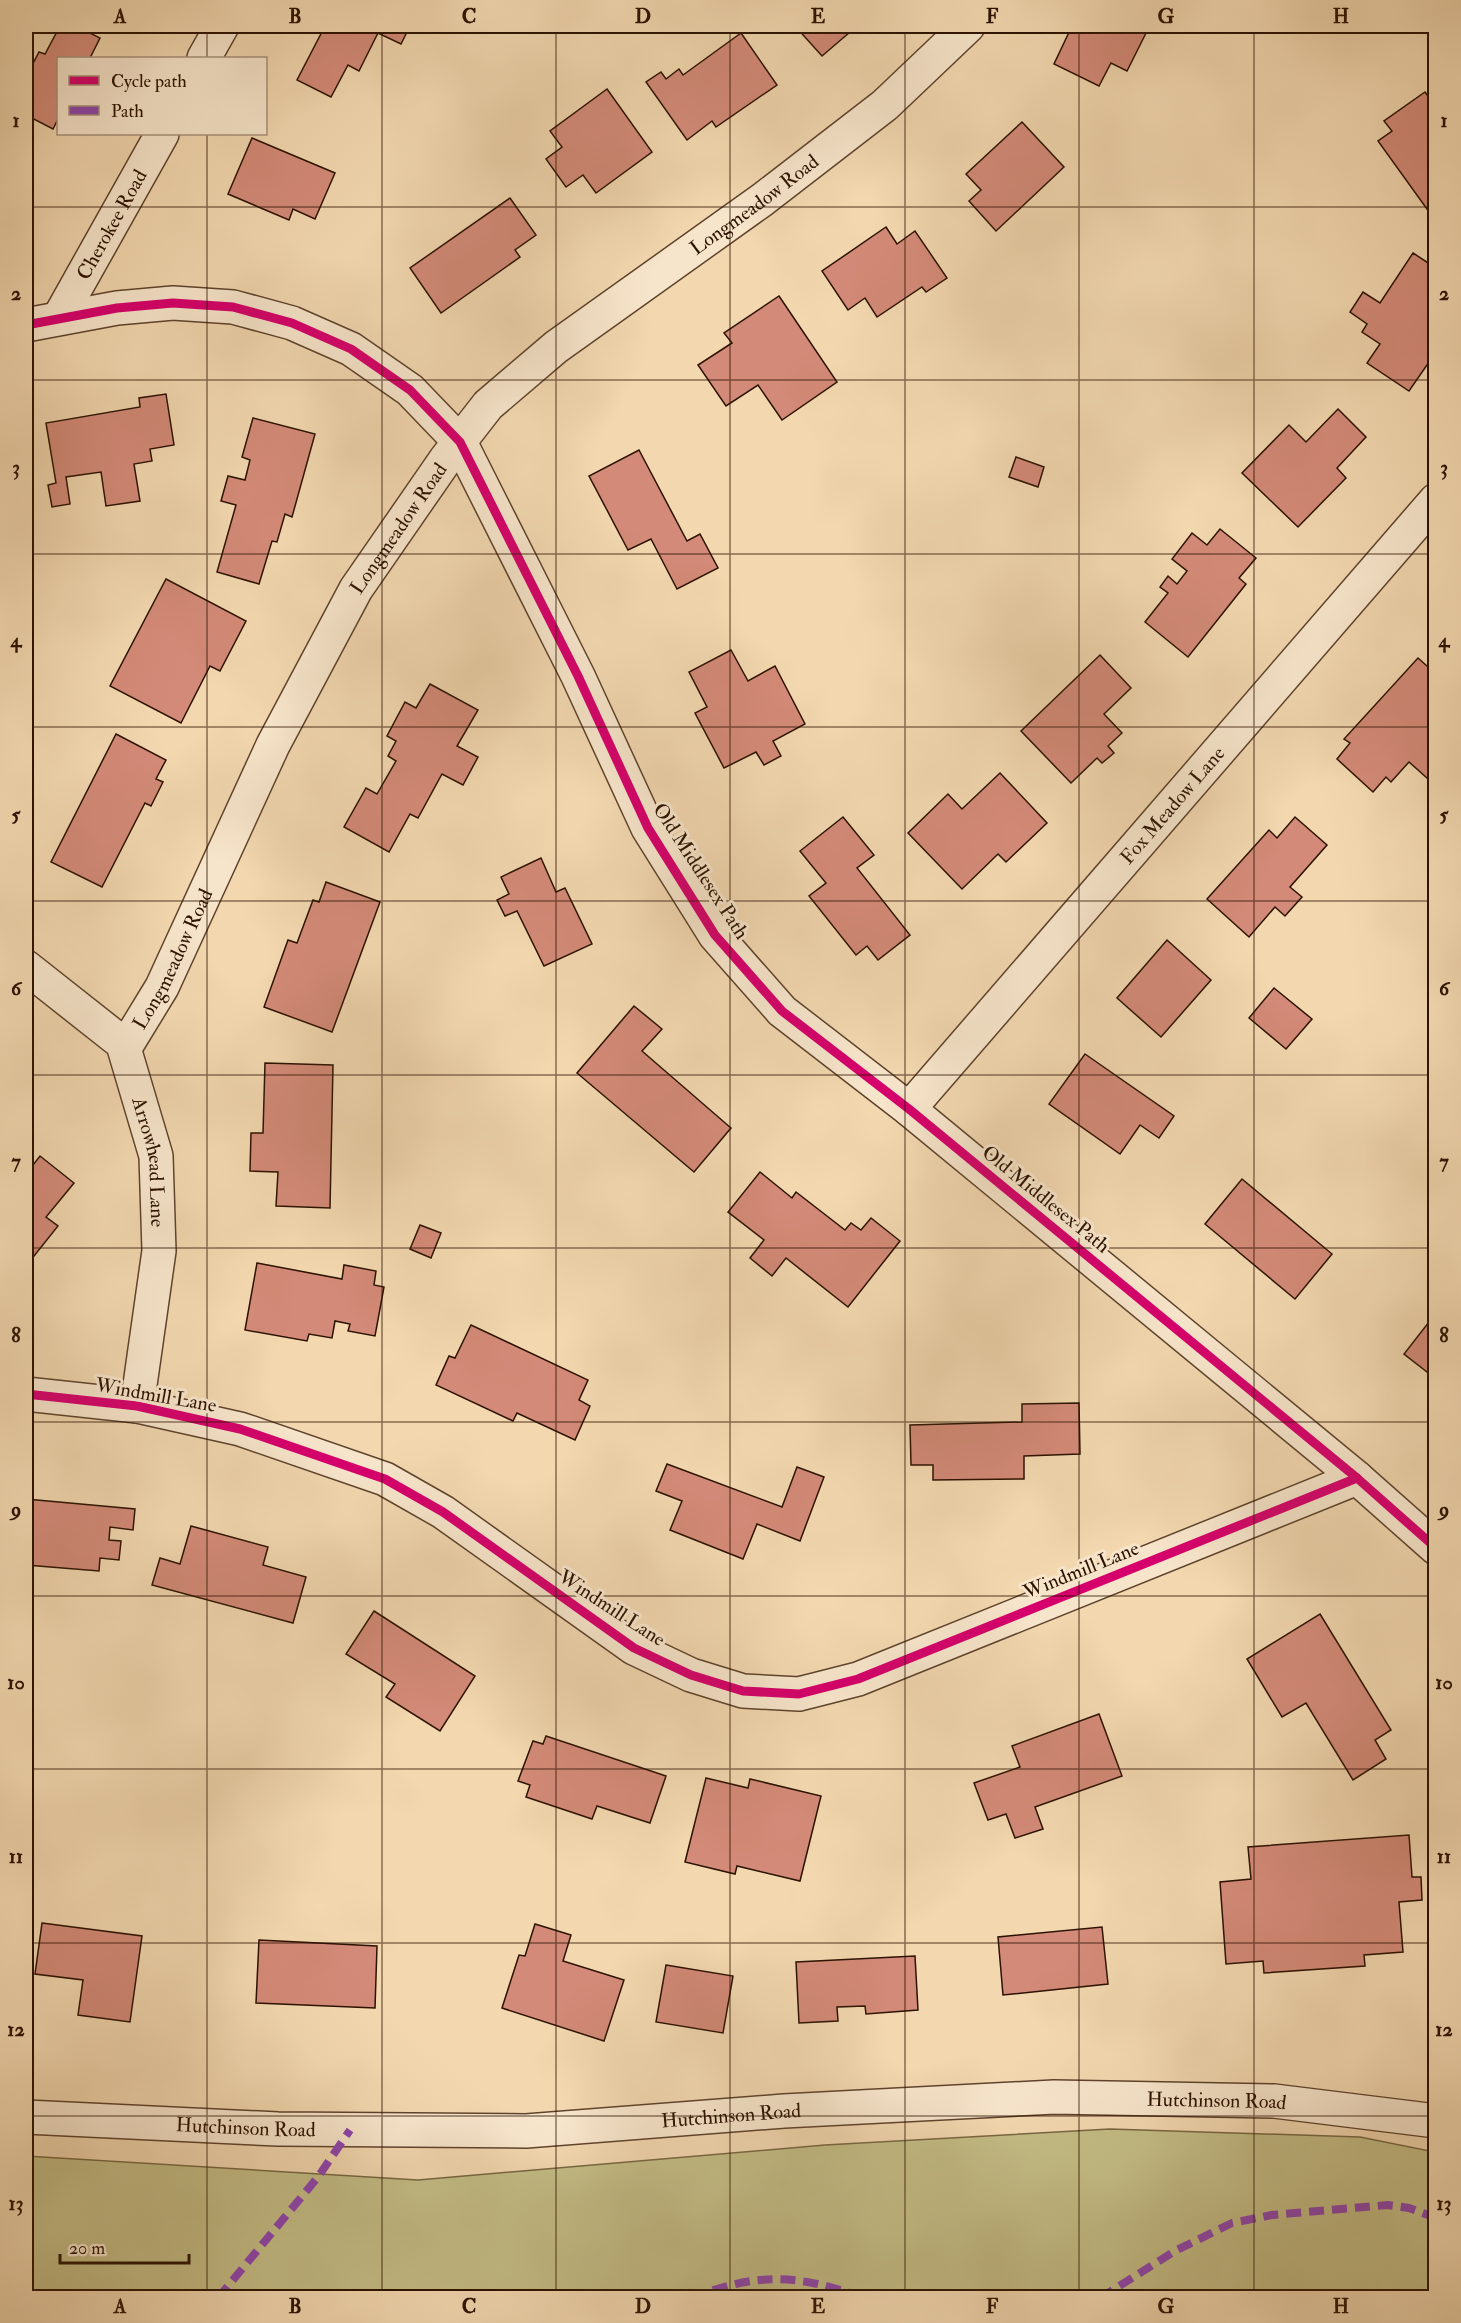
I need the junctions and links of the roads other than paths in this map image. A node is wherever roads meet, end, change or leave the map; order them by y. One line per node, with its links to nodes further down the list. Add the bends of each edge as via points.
1 (222, 26): 3 (street)
2 (968, 26): 7 (street, Longmeadow Road, via 885,105 762,200 556,347 488,405)
3 (205, 57)
4 (161, 135): 5 (street, Cherokee Road)
5 (60, 316): 6 (street, Old Middlesex Path); 7 (street, Old Middlesex Path, via 173,303 233,307 292,323 351,349 410,390)
6 (26, 324)
7 (460, 442): 10 (street, Longmeadow Road, via 356,589 273,745 162,987); 11 (street, Old Middlesex Path, via 578,676 648,828 715,935 782,1011)
8 (1436, 500): 11 (street, Fox Meadow Lane)
9 (26, 967): 10 (street)
10 (126, 1046): 13 (street, Arrowhead Lane, via 156,1155 159,1251)
11 (909, 1109): 14 (street, Old Middlesex Path)
12 (26, 1394): 13 (street, Windmill Lane)
13 (138, 1406): 14 (street, Windmill Lane, via 240,1429 385,1479 442,1512 634,1648 691,1675 743,1691 800,1694 858,1679)
14 (1357, 1478): 15 (street, Old Middlesex Path)
15 (1436, 1548)
16 (26, 2117): 17 (street, Hutchinson Road, via 278,2129 526,2131 784,2111 1054,2097 1274,2101)
17 (1436, 2121)

